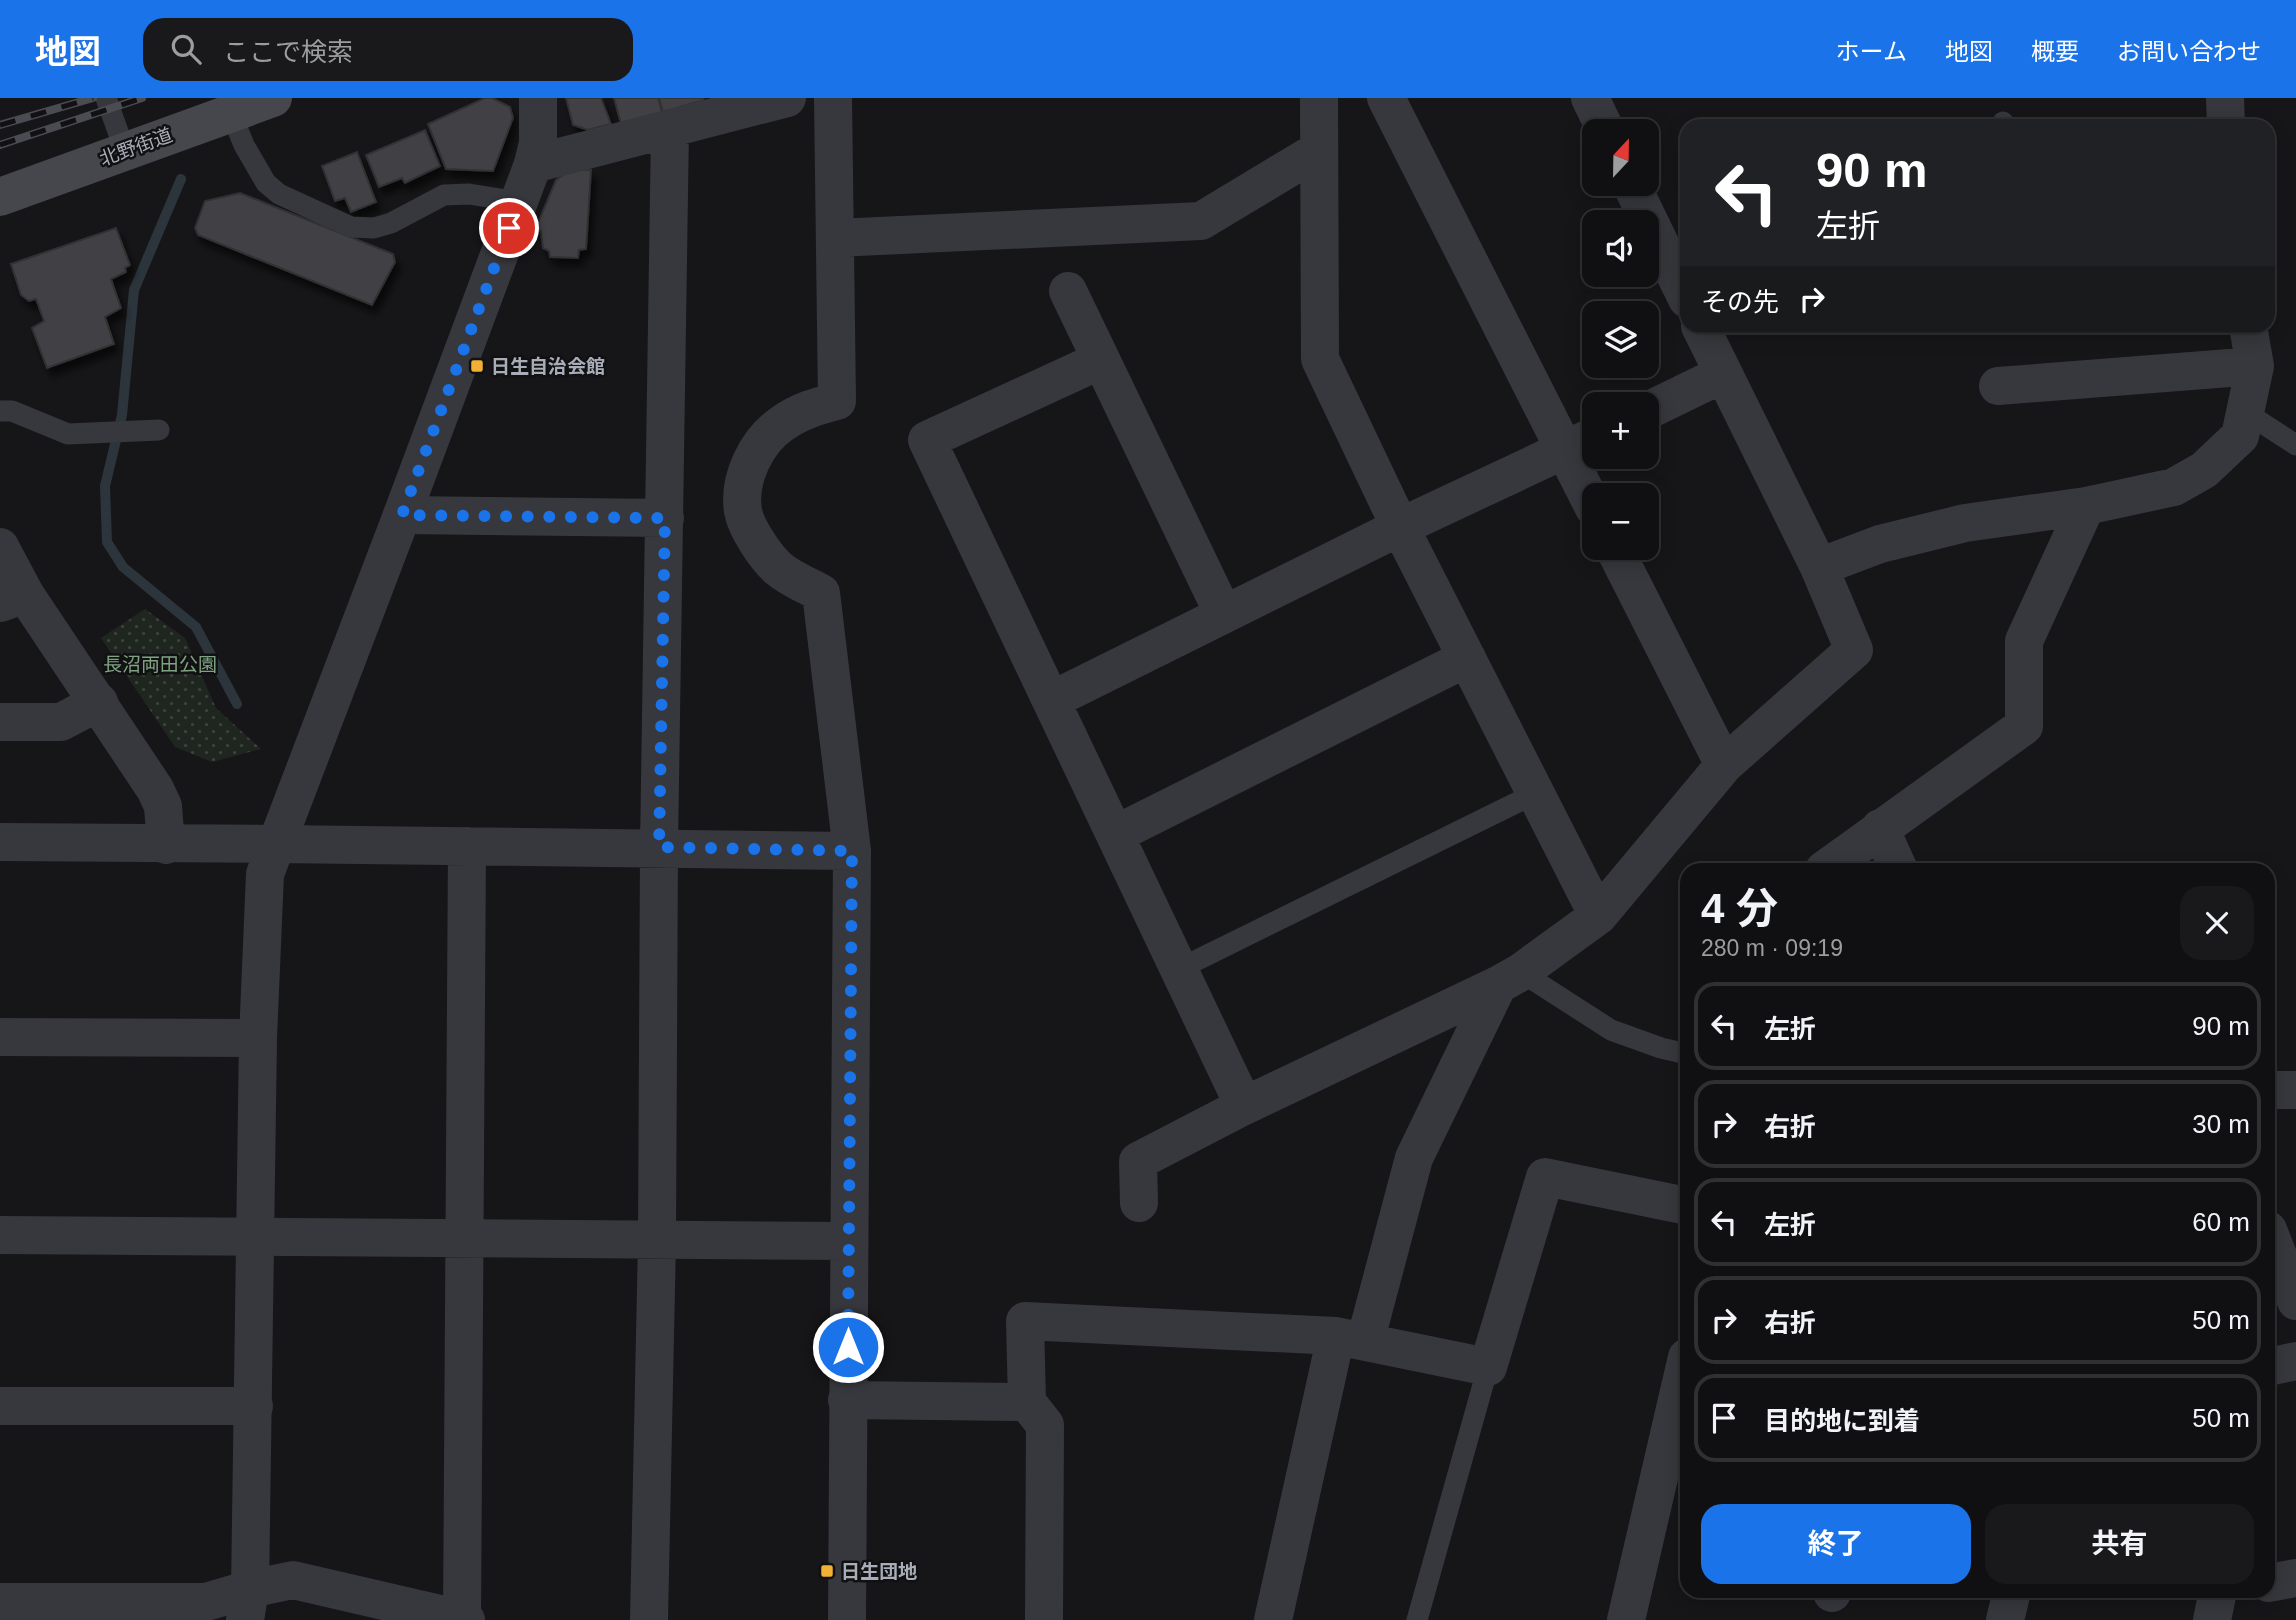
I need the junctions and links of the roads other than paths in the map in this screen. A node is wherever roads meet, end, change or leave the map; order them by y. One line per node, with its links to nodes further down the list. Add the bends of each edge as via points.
1 (106, 98): 14 (lane)
2 (273, 98): 9 (main road, 北野街道)
3 (538, 98): 15 (street)
4 (787, 98): 13 (street)
5 (833, 98): 19 (street)
6 (1386, 98): 32 (street)
7 (1590, 98): 11 (street)
8 (2225, 98): 12 (street)
9 (231, 113): 14 (main road, 北野街道); 18 (lane, via 267,183 279,194 351,227 391,223 444,195)
10 (1326, 115): 19 (street, via 1201,221); 38 (street, via 1320,359)
11 (1600, 119)
12 (2226, 119)
13 (670, 128): 15 (street); 37 (street)
14 (125, 151): 17 (main road, 北野街道)
15 (533, 164): 18 (street)
16 (1638, 196): 20 (street)
17 (0, 197)
18 (519, 202): 36 (street)
19 (836, 237): 57 (street, via 837,401 781,424 759,447 744,479 743,512 757,543 779,569 821,593)
20 (1680, 274)
21 (1068, 291): 24 (street)
22 (1703, 333): 26 (street)
23 (2249, 333): 25 (street)
24 (1101, 360): 43 (street); 45 (street, via 927,440)
25 (2255, 366): 27 (street); 30 (street)
26 (1723, 374): 28 (street); 41 (street)
27 (1998, 386)
28 (1659, 405)
29 (0, 411): 31 (lane, via 12,411 68,434)
30 (2245, 412): 33 (lane); 35 (street, via 2240,436 2204,470 2174,487)
31 (159, 430)
32 (1580, 443): 34 (street); 38 (street)
33 (2296, 444)
34 (1589, 483)
35 (2085, 506): 41 (street, via 1953,526 1880,544); 50 (street, via 2024,641 2024,726)
36 (402, 515): 37 (street); 53 (street)
37 (665, 518): 56 (street)
38 (1401, 527): 43 (street); 44 (street)
39 (0, 547): 42 (street)
40 (1620, 560): 48 (street)
41 (1819, 568): 48 (street, via 1854,650)
42 (13, 598): 46 (street)
43 (1223, 613): 45 (street)
44 (1467, 658): 49 (street); 51 (street)
45 (1052, 700): 51 (street)
46 (99, 702): 47 (street, via 61,722); 54 (street, via 163,806)
47 (0, 722)
48 (1724, 765): 60 (street)
49 (1536, 793): 60 (street); 61 (lane)
50 (1880, 828): 58 (street); 59 (street)
51 (1116, 834): 61 (street)
52 (0, 842): 54 (street)
53 (275, 844): 54 (street); 55 (street); 64 (street, via 262,903)
54 (166, 845)
55 (467, 846): 56 (street); 73 (street)
56 (659, 847): 57 (street); 74 (street)
57 (852, 851): 75 (street)
58 (1833, 863)
59 (1896, 863)
60 (1598, 915): 62 (street)
61 (1179, 969): 68 (street)
62 (1509, 979): 65 (lane, via 1611,1030); 68 (street); 78 (street, via 1413,1158)
63 (0, 1037): 64 (street)
64 (258, 1038): 72 (street)
65 (1680, 1052)
66 (2275, 1090): 67 (street)
67 (2296, 1090)
68 (1244, 1106): 69 (street, via 1138,1161)
69 (1139, 1203)
70 (1680, 1205): 81 (street, via 1545,1177)
71 (0, 1235): 72 (street)
72 (256, 1237): 73 (street); 85 (street)
73 (466, 1240): 74 (street); 94 (street)
74 (657, 1241): 75 (street); 95 (street)
75 (848, 1241): 82 (street)
76 (2275, 1248): 77 (street)
77 (2296, 1301)
78 (1351, 1339): 81 (street); 83 (street, via 1026,1321); 98 (street)
79 (2296, 1361): 80 (street)
80 (2275, 1366)
81 (1488, 1367): 99 (lane)
82 (847, 1400): 83 (street); 96 (street)
83 (1027, 1402): 97 (street, via 1045,1425)
84 (0, 1406): 85 (street)
85 (254, 1406): 93 (street)
86 (1680, 1418): 87 (street)
87 (1672, 1488): 100 (street)
88 (2296, 1578): 89 (street)
89 (2275, 1582)
90 (2010, 1598): 101 (street)
91 (2217, 1598): 102 (street)
92 (0, 1602): 93 (street)
93 (248, 1604): 94 (street, via 293,1580)
94 (463, 1620)
95 (649, 1620)
96 (847, 1620)
97 (1044, 1620)
98 (1273, 1620)
99 (1416, 1620)
100 (1626, 1620)
101 (2005, 1620)
102 (2212, 1620)

